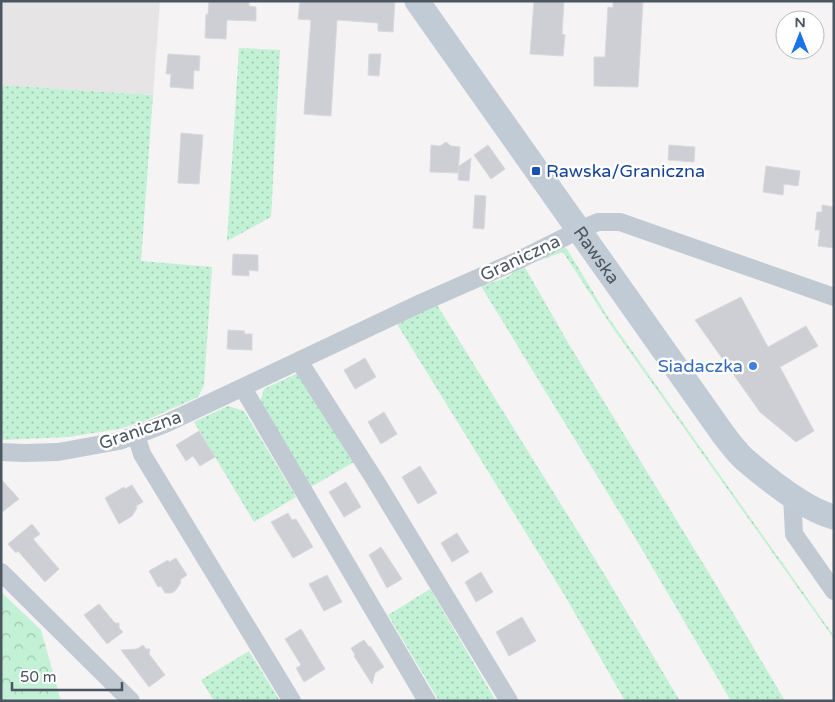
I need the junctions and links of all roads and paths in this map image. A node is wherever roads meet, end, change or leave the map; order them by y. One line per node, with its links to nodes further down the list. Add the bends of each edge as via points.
1 (417, 1): 2 (street, Rawska)
2 (578, 230): 3 (street, Graniczna, via 598,222 620,222); 4 (street, Graniczna); 8 (street, Rawska, via 723,434 742,457)
3 (834, 297)
4 (299, 361): 5 (street, Graniczna); 16 (street)
5 (243, 388): 6 (street, Graniczna); 15 (street)
6 (136, 435): 7 (street, Graniczna, via 58,452); 14 (street, via 142,454)
7 (1, 452)
8 (792, 496): 9 (street); 10 (street, Rawska, via 824,515); 12 (street, via 794,534)
9 (834, 503)
10 (834, 517)
11 (1, 572): 13 (street)
12 (834, 591)
13 (131, 701)
14 (292, 701)
15 (427, 701)
16 (509, 701)

